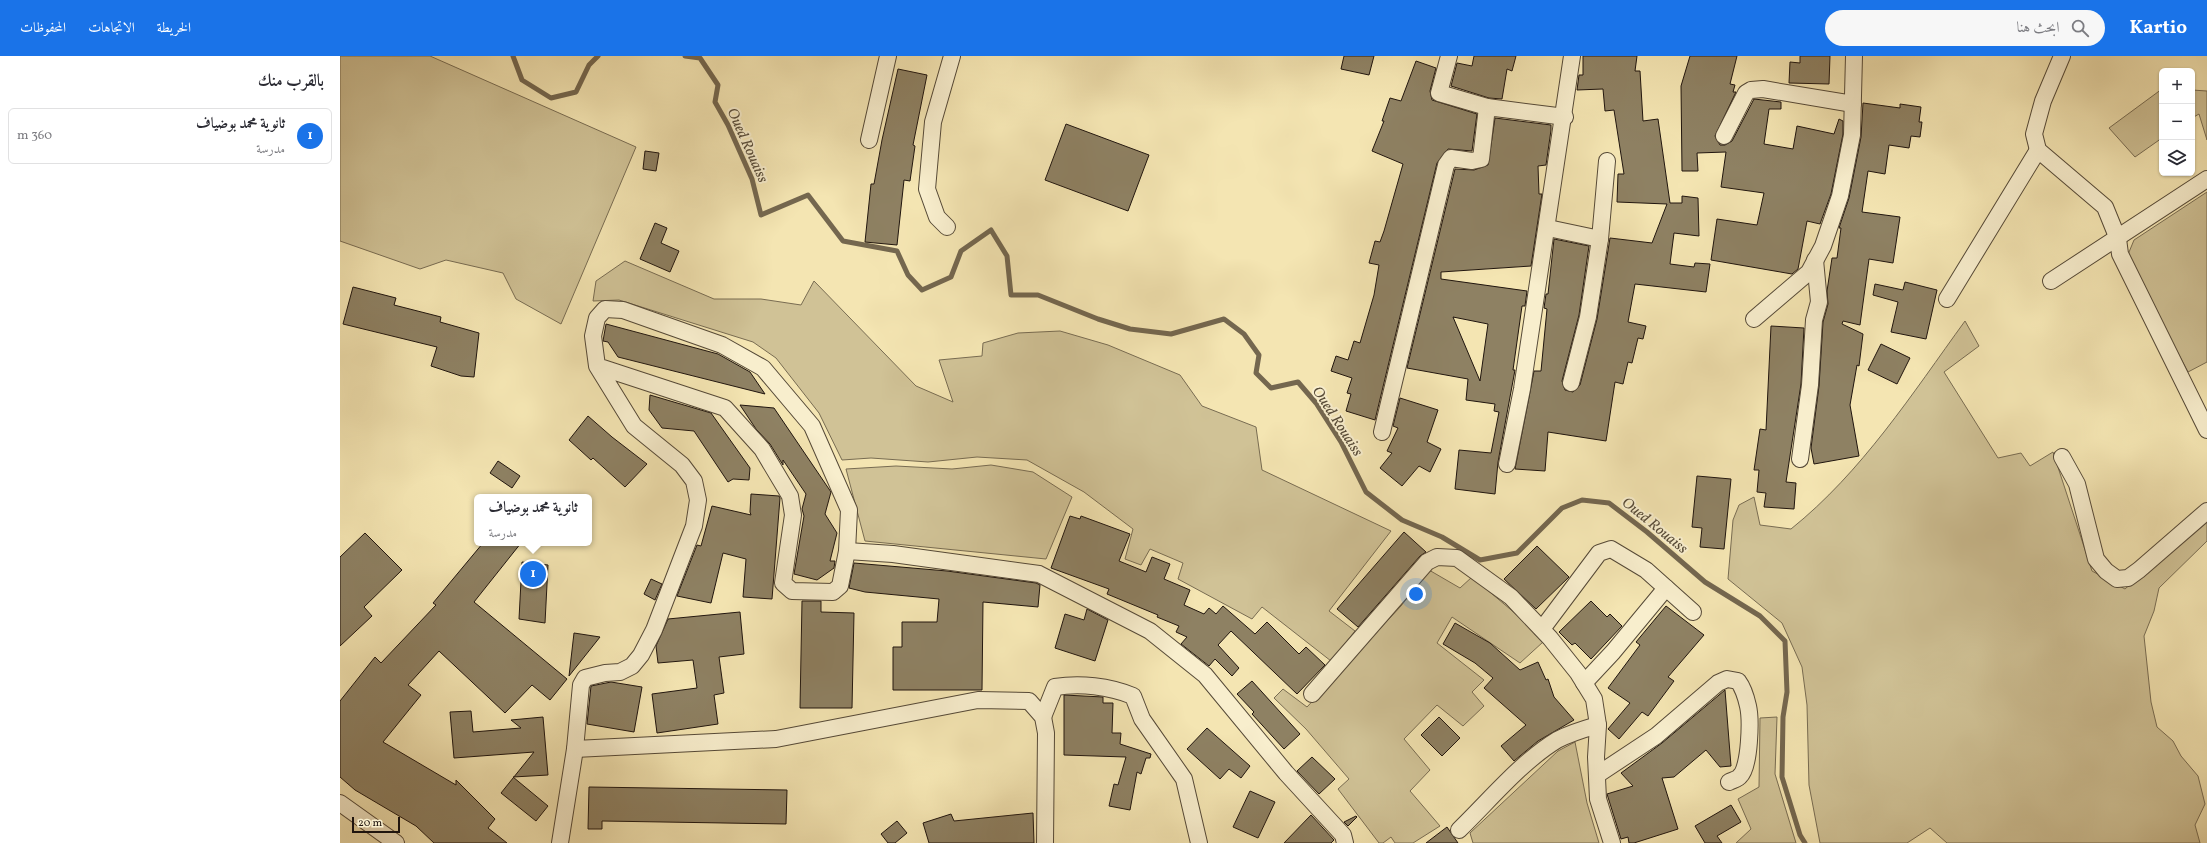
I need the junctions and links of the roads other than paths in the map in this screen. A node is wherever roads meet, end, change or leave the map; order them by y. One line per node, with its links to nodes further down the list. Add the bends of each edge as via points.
1 (888, 56): 11 (street)
2 (952, 56): 15 (street, via 933,122 927,189 937,217)
3 (1449, 56): 8 (street, via 1439,93)
4 (1572, 56): 9 (street)
5 (1854, 56): 7 (street)
6 (2062, 56): 12 (street, via 2042,101 2034,134)
7 (1853, 104): 10 (street, via 1763,89 1751,90 1746,93); 19 (street, via 1852,135 1840,196 1823,246)
8 (1487, 107): 9 (street); 26 (street, via 1481,159 1472,161 1451,158 1446,165)
9 (1565, 117): 16 (street, via 1552,179)
10 (1724, 136)
11 (869, 140)
12 (2038, 150): 18 (street, via 2105,207); 21 (street)
13 (1607, 161): 17 (street)
14 (2207, 179): 18 (street)
15 (947, 227)
16 (1548, 228): 17 (street); 29 (street)
17 (1600, 239): 24 (street, via 1588,317)
18 (2118, 239): 20 (street); 25 (street, via 2120,254)
19 (1815, 260): 22 (street, via 1809,272); 28 (street, via 1819,302 1814,320 1810,385)
20 (2051, 281)
21 (1946, 298)
22 (1754, 319)
23 (597, 366): 31 (street, via 679,391 724,408 762,449 790,496 793,515 784,583 792,592 833,592 840,586); 31 (street, via 592,336 597,318 605,310 623,310 722,345 764,368 812,426 849,510); 39 (street, via 634,426 682,466 694,481 698,500 694,526 654,630 641,655 632,666 620,672 593,675 585,678 581,685)
24 (1571, 383)
25 (2207, 430)
26 (1382, 432)
27 (2062, 457): 30 (street, via 2077,484 2096,559 2117,579 2128,578 2139,570)
28 (1800, 459)
29 (1507, 464)
30 (2207, 511)
31 (847, 551): 48 (street, via 893,554 1039,574 1150,631 1205,674 1286,773 1343,835)
32 (1666, 588): 33 (street); 34 (street, via 1646,570 1611,549 1605,550 1599,553); 35 (street)
33 (1693, 612)
34 (1542, 629): 35 (street); 36 (street, via 1511,597 1457,558 1437,557 1427,562)
35 (1584, 683): 38 (street, via 1594,699)
36 (1312, 694)
37 (1043, 717): 39 (street, via 1029,701 978,700 776,739); 46 (street, via 1046,733); 47 (street, via 1054,687 1073,684 1121,691 1133,696 1142,719 1184,779)
38 (1598, 725): 40 (street); 43 (street, via 1578,730 1557,740 1509,781)
39 (575, 750): 45 (street)
40 (1597, 775): 41 (street, via 1656,736 1718,683 1728,679 1738,681 1744,688 1749,708 1745,769 1740,776); 49 (street, via 1598,799)
41 (1729, 782)
42 (340, 803): 44 (street)
43 (1459, 830)
44 (396, 843)
45 (560, 843)
46 (1045, 843)
47 (1199, 843)
48 (1345, 843)
49 (1612, 843)

